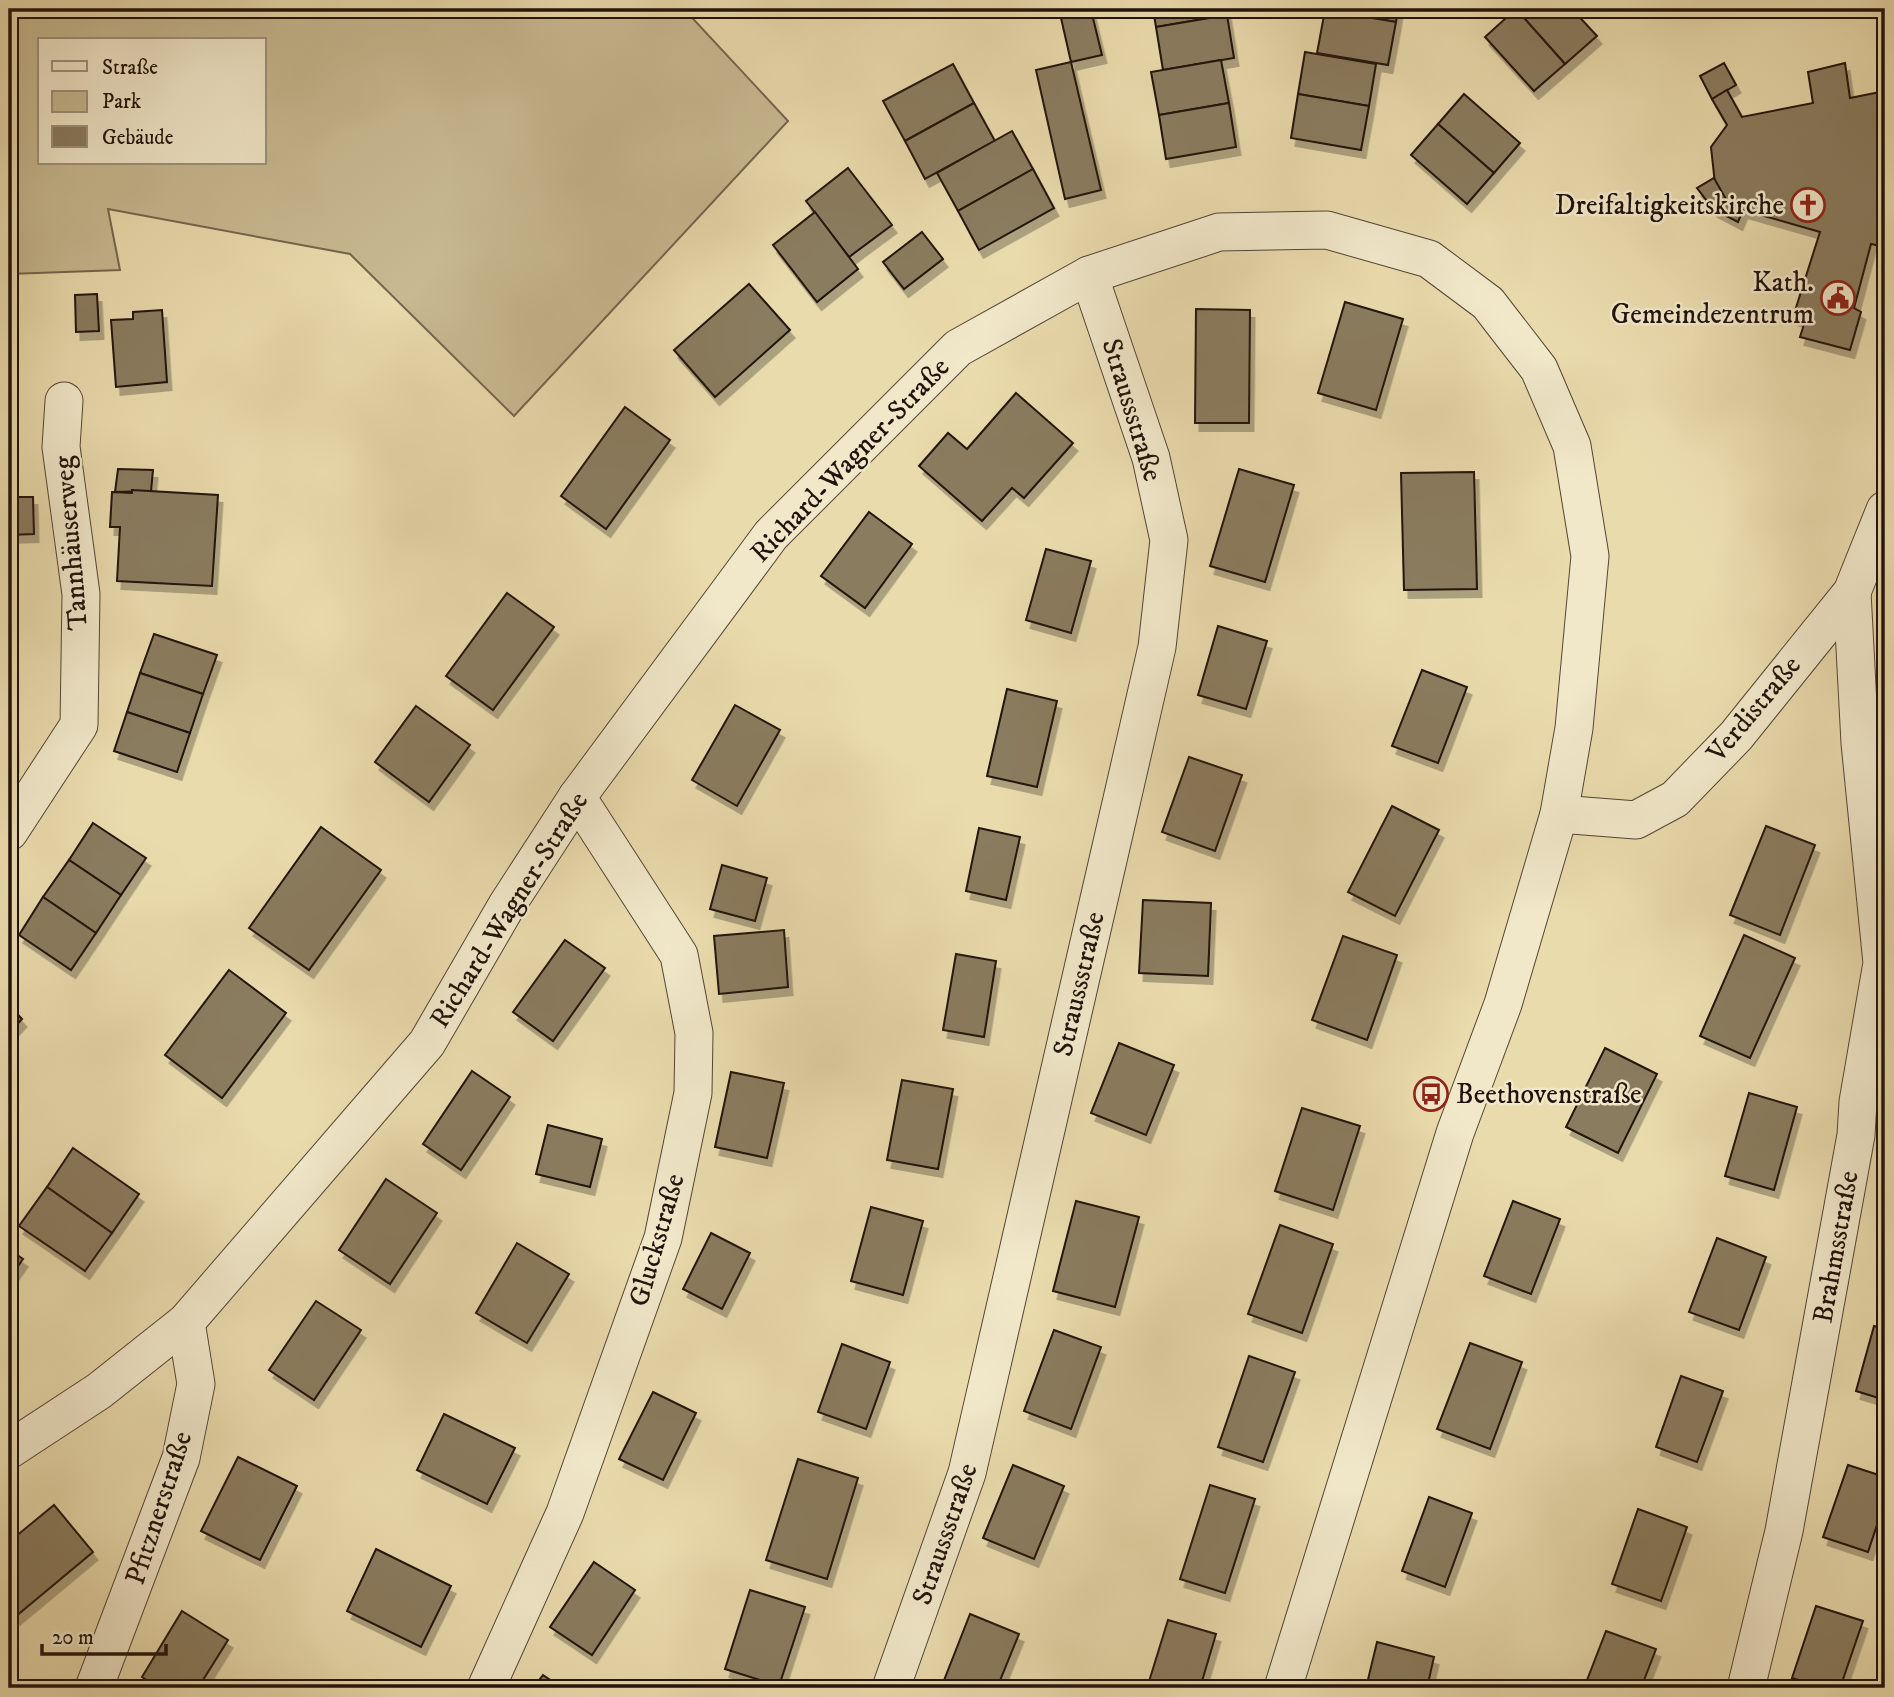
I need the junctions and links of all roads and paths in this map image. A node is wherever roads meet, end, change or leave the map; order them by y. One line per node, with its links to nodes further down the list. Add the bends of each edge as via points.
1 (1089, 275): 5 (street, Richard-Wagner-Straße, via 958,348 771,535); 6 (street, Richard-Wagner-Straße, via 1219,232 1327,230 1429,259 1488,303 1539,369 1572,446 1590,556 1574,728); 12 (street, Straussstraße, via 1151,458 1169,540 1157,647 967,1473)
2 (64, 401): 7 (street, Tannhäuserweg, via 61,447 81,594 79,725)
3 (1885, 510): 4 (street, Verdistraße)
4 (1852, 592): 6 (street, Verdistraße, via 1735,736 1675,799 1636,820); 14 (street, Brahmsstraße, via 1860,743 1882,963 1856,1135 1784,1531)
5 (577, 797): 8 (street, Richard-Wagner-Straße, via 507,905 427,1043); 11 (street, Gluckstraße, via 679,955 694,1033 693,1093 663,1238 565,1513)
6 (1559, 814): 13 (street, via 1503,1004 1455,1133)
7 (9, 832)
8 (186, 1322): 9 (street, Richard-Wagner-Straße, via 99,1391); 10 (street, Pfitznerstraße, via 196,1384 181,1458)
9 (9, 1450)
10 (94, 1688)
11 (486, 1688)
12 (891, 1688)
13 (1283, 1688)
14 (1746, 1688)

